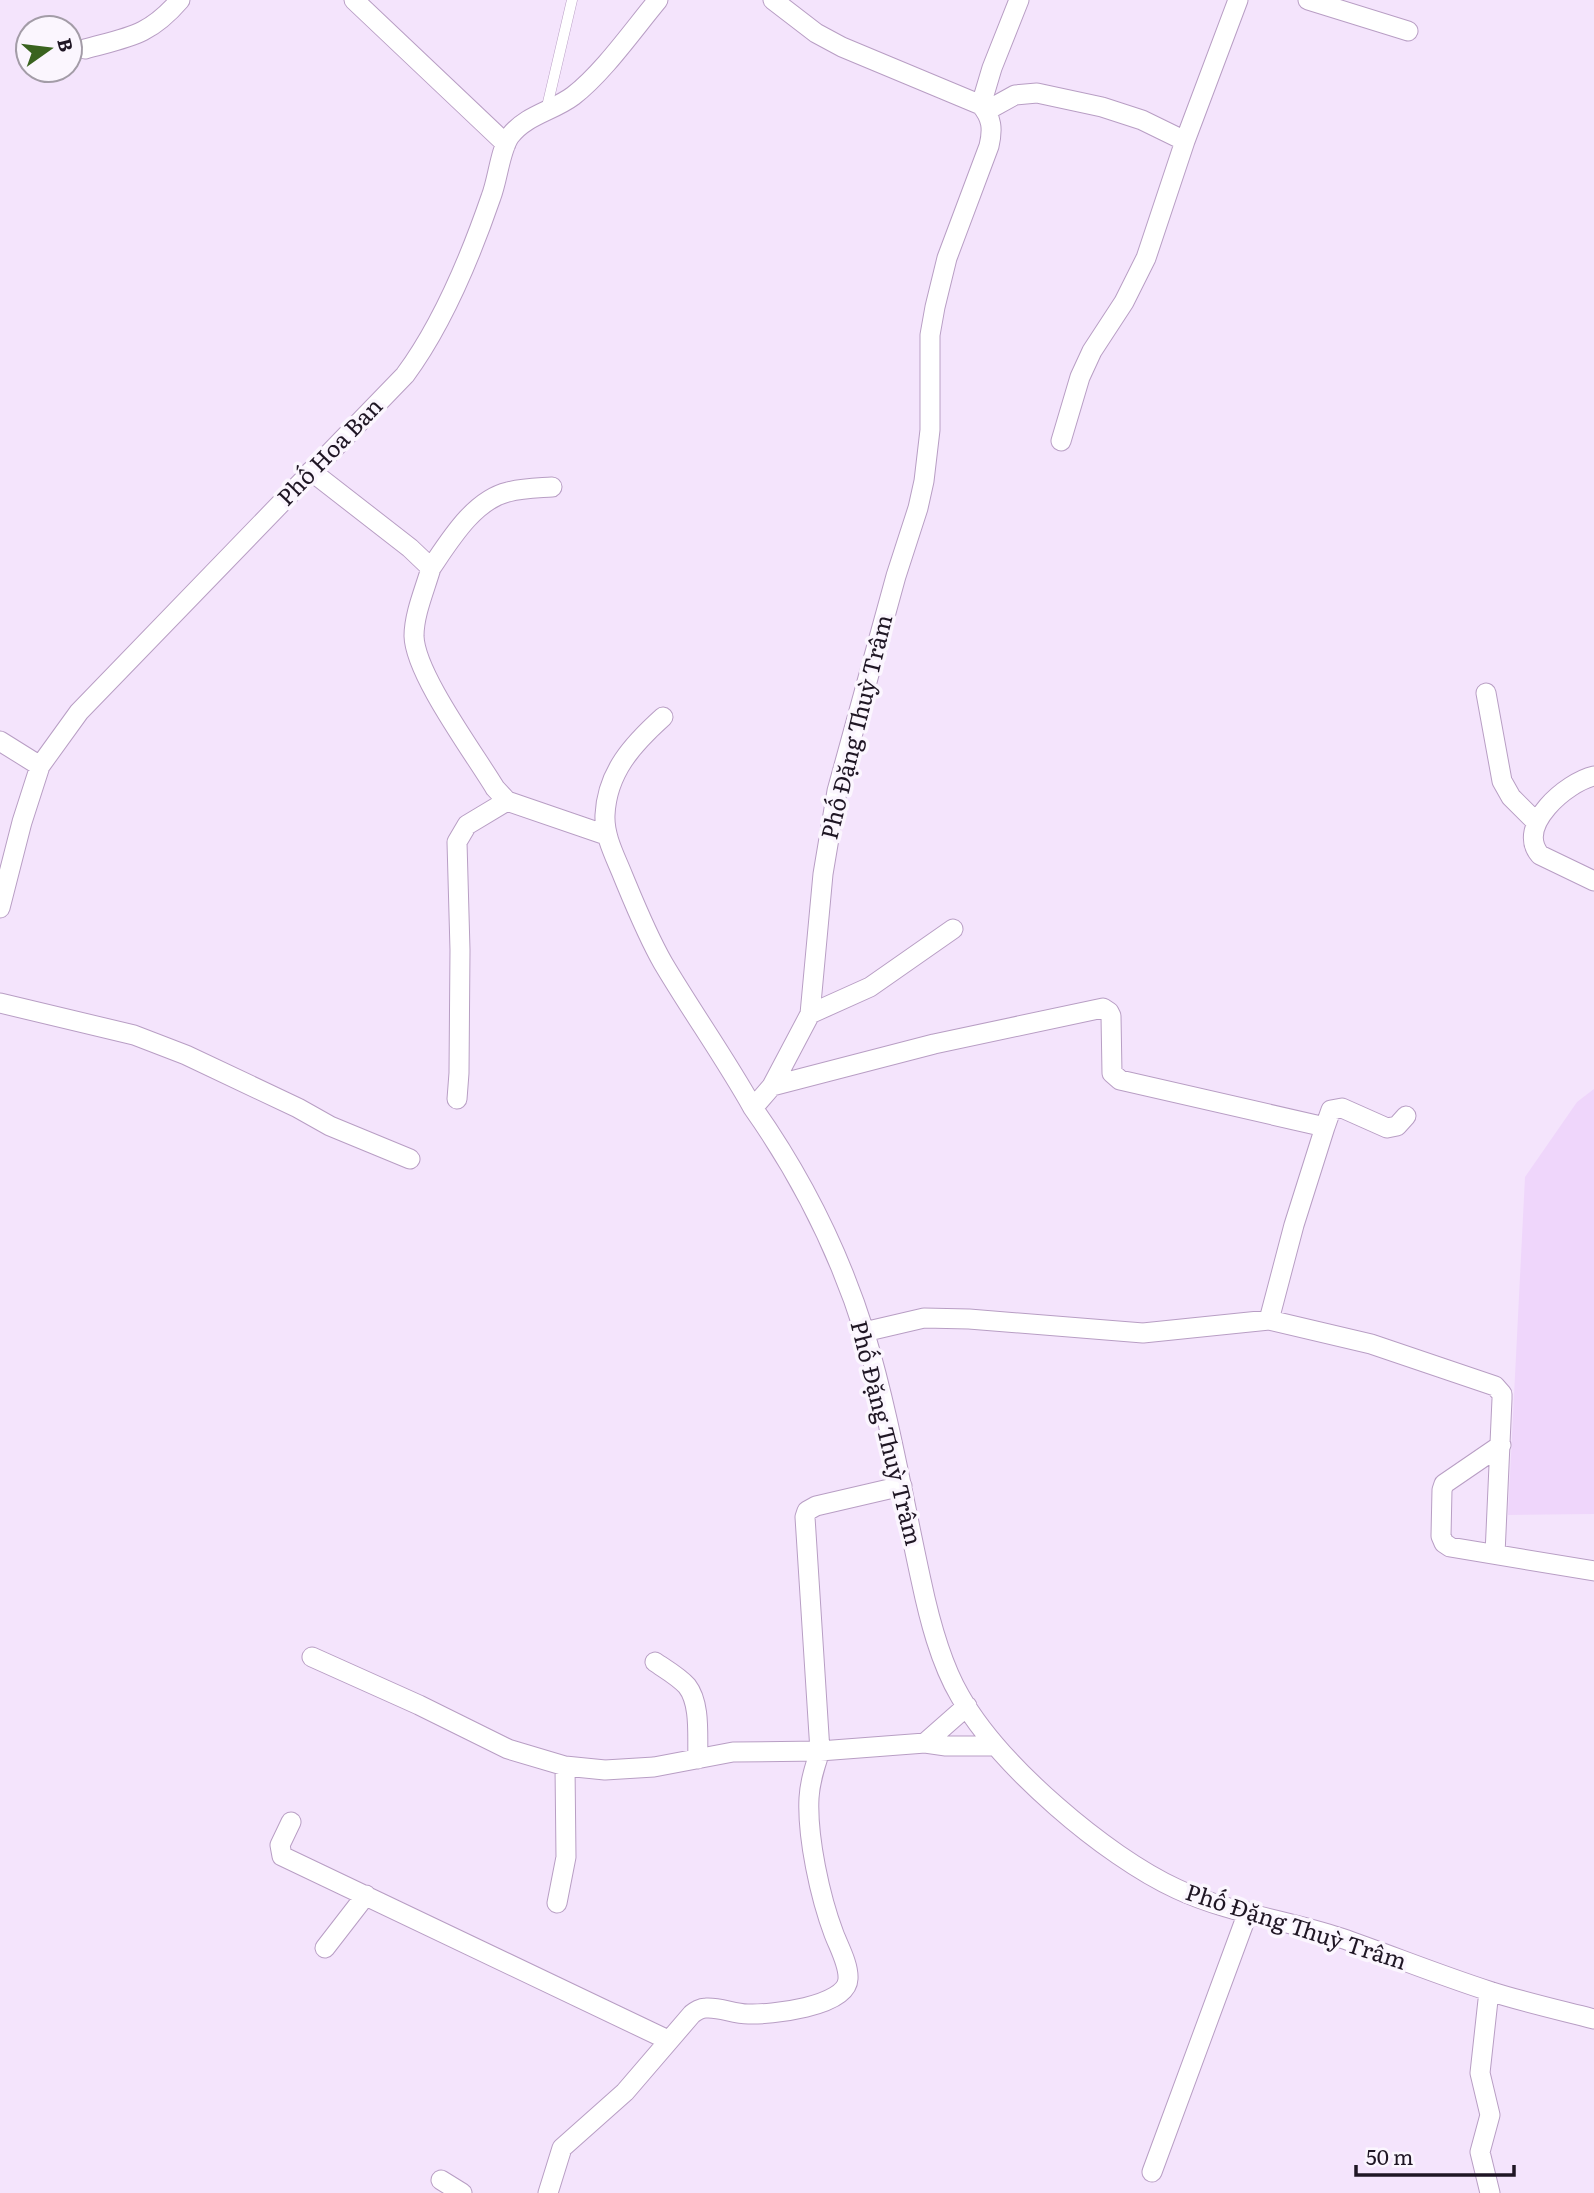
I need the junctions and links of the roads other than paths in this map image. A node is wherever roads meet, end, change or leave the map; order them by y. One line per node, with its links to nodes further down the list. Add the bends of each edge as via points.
1 (180, 0): 10 (street, via 157,24 134,36)
2 (354, 0): 14 (street)
3 (572, 0): 12 (lane)
4 (658, 0): 12 (street, via 575,94)
5 (773, 0): 11 (street, via 842,47)
6 (1019, 0): 11 (street, via 992,68)
7 (1238, 0): 13 (street)
8 (1308, 0): 9 (street)
9 (1408, 32)
10 (85, 49)
11 (984, 108): 13 (street, via 1015,95 1038,93 1142,120); 31 (street, Phố Đặng Thuỳ Trâm, via 992,127 989,146 947,258 933,316 924,481 859,706 829,830)
12 (545, 111): 14 (street, via 519,126)
13 (1185, 141): 15 (street, via 1146,258 1080,377)
14 (506, 144): 16 (street, Phố Hoa Ban, via 476,238 428,340 405,374)
15 (1060, 440)
16 (311, 471): 18 (street); 22 (street, Phố Hoa Ban, via 79,712)
17 (552, 487): 18 (street, via 508,492 482,505)
18 (431, 568): 24 (street, via 414,634 416,650 436,692)
19 (1486, 693): 25 (street, via 1502,781)
20 (663, 717): 26 (street, via 637,740 615,772 604,816)
21 (0, 741): 22 (street)
22 (40, 766): 28 (street, Phố Hoa Ban)
23 (1594, 776): 25 (street, via 1569,787)
24 (507, 801): 26 (street); 33 (street, via 467,825 457,842)
25 (1536, 822): 27 (street, via 1533,842 1540,855)
26 (606, 835): 34 (street, via 662,960)
27 (1594, 881)
28 (0, 908)
29 (953, 929): 31 (street, via 870,987)
30 (0, 1003): 37 (street, via 147,1040)
31 (810, 1014): 32 (street, Phố Đặng Thuỳ Trâm)
32 (772, 1086): 34 (street, Phố Đặng Thuỳ Trâm); 36 (street, via 1100,1007 1111,1016 1112,1073 1120,1080)
33 (457, 1099)
34 (753, 1108): 39 (street, Phố Đặng Thuỳ Trâm, via 778,1143 820,1222)
35 (1406, 1116): 36 (street, via 1397,1126 1387,1128 1339,1108 1331,1111)
36 (1325, 1127): 38 (street)
37 (410, 1159)
38 (1269, 1320): 39 (street, via 1143,1333 925,1318); 40 (street, via 1371,1343 1495,1386 1502,1394)
39 (864, 1332): 41 (street, Phố Đặng Thuỳ Trâm)
40 (1501, 1445): 42 (street); 42 (street, via 1448,1480 1442,1490 1444,1543)
41 (902, 1486): 46 (street, Phố Đặng Thuỳ Trâm, via 931,1619 946,1665); 49 (street, via 816,1506 805,1517)
42 (1495, 1554): 43 (street)
43 (1594, 1571)
44 (312, 1657): 51 (street, via 508,1749)
45 (654, 1662): 50 (street, via 678,1678 693,1696)
46 (967, 1706): 47 (street); 48 (street, Phố Đặng Thuỳ Trâm)
47 (925, 1743): 48 (street); 49 (street)
48 (995, 1746): 55 (street, Phố Đặng Thuỳ Trâm, via 1058,1806 1145,1871 1178,1889)
49 (820, 1751): 50 (street, via 733,1752); 59 (street, via 811,1777 810,1819 817,1876 847,1970 847,1986 823,2002 782,2013 751,2015 701,2009)
50 (698, 1759): 51 (street, via 605,1770)
51 (565, 1766): 54 (street, via 566,1857)
52 (291, 1822): 53 (street, via 280,1845 282,1856)
53 (366, 1895): 56 (street); 59 (street)
54 (557, 1903)
55 (1248, 1912): 57 (street, Phố Đặng Thuỳ Trâm, via 1340,1938); 60 (street)
56 (325, 1948)
57 (1489, 1991): 58 (street, Phố Đặng Thuỳ Trâm); 64 (street, via 1480,2073 1490,2115 1480,2152)
58 (1594, 2019)
59 (668, 2040): 63 (street, via 625,2092 562,2148)
60 (1152, 2172)
61 (440, 2180): 62 (street)
62 (461, 2193)
63 (548, 2193)
64 (1490, 2193)

